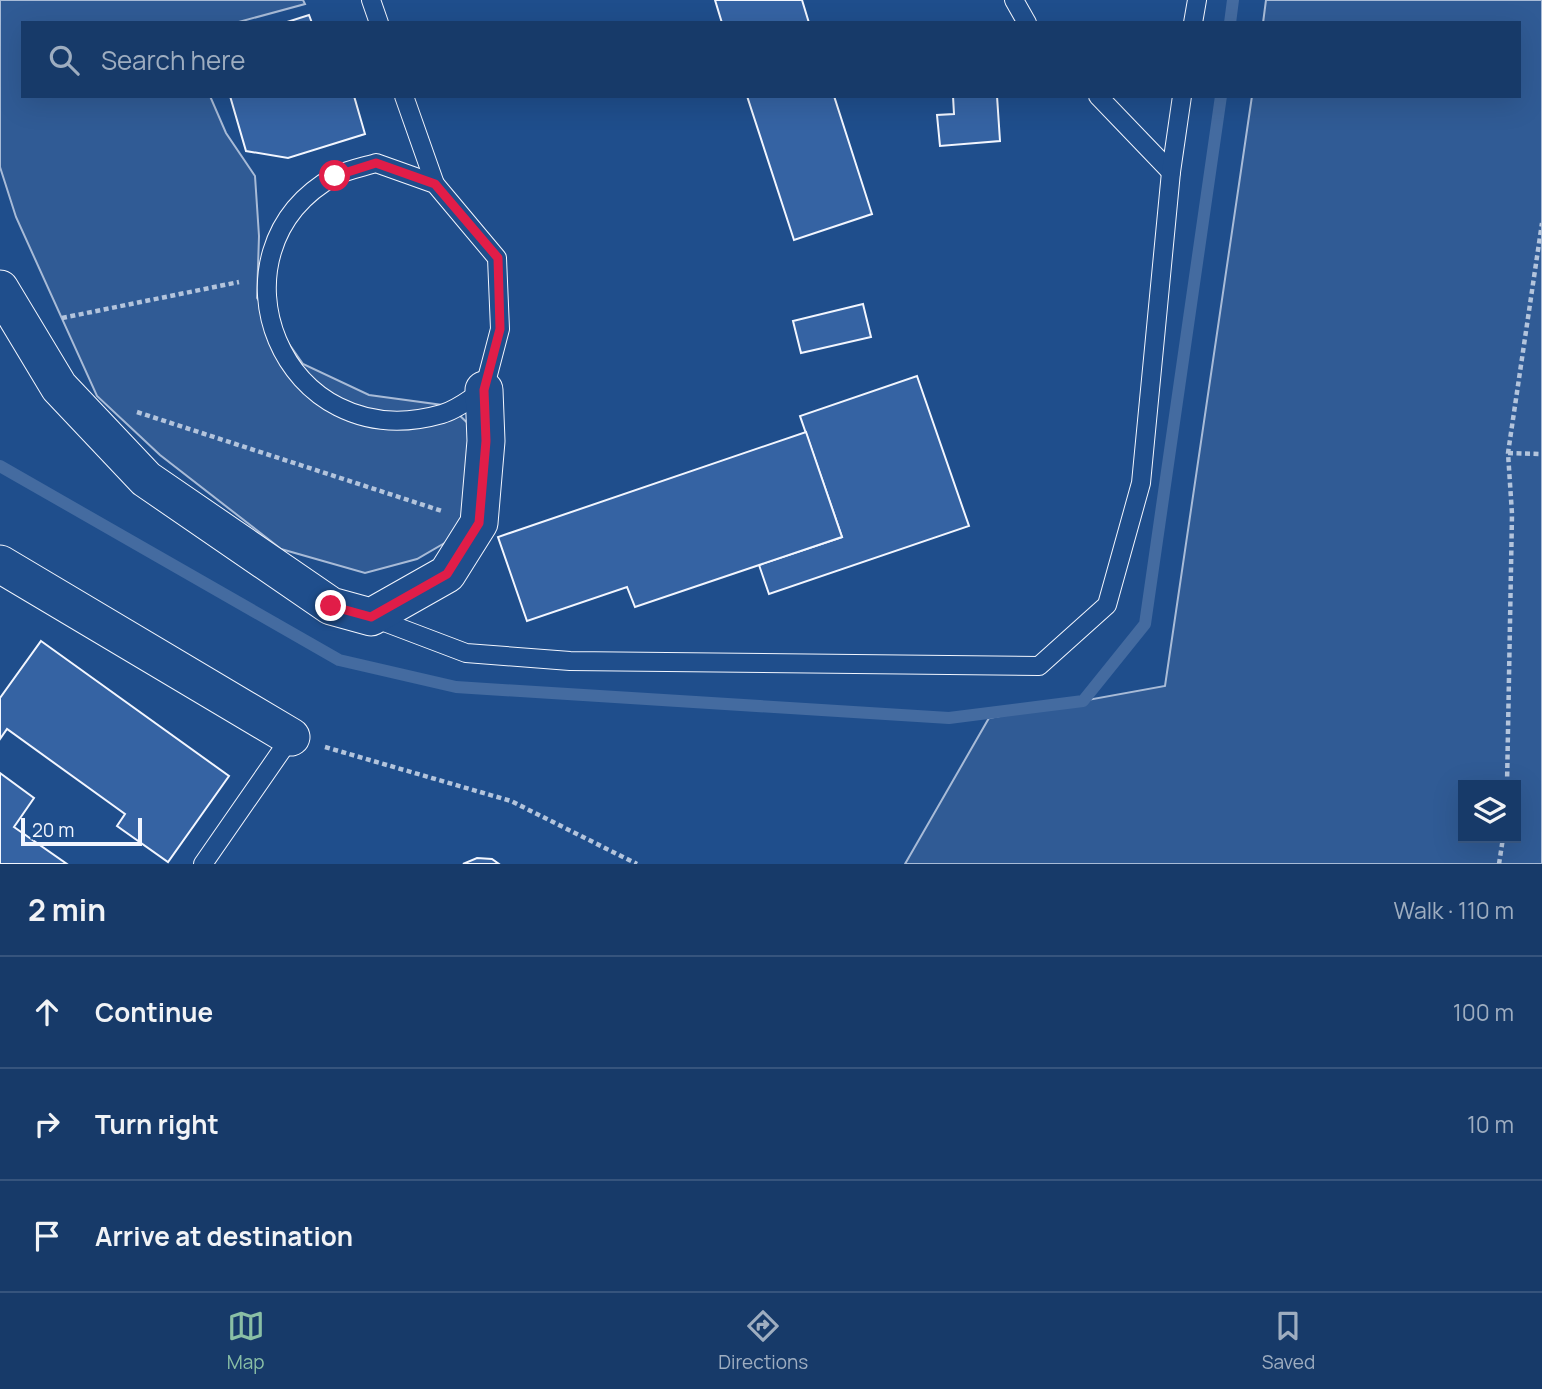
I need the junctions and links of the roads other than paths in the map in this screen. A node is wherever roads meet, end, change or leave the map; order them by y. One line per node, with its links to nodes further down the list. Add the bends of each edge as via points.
1 (371, 0): 4 (lane)
2 (1014, 0): 5 (lane)
3 (1197, 0): 6 (lane)
4 (378, 21)
5 (1026, 21)
6 (1193, 21)
7 (405, 98): 11 (lane)
8 (1100, 98): 10 (lane)
9 (1182, 98): 10 (lane)
10 (1171, 172): 15 (lane, via 1141,483 1107,605 1039,666 518,657 466,653)
11 (435, 184): 13 (lane, via 498,258 500,329); 13 (lane, via 376,163 335,176 302,201 278,236 267,276 270,321 287,362 318,395 357,416 402,422 435,416)
12 (0, 289): 15 (street, via 59,387 146,479 331,606)
13 (484, 390): 15 (street, via 486,441 479,523 447,574)
14 (0, 564): 16 (street)
15 (371, 617)
16 (291, 737): 17 (lane)
17 (203, 864)

